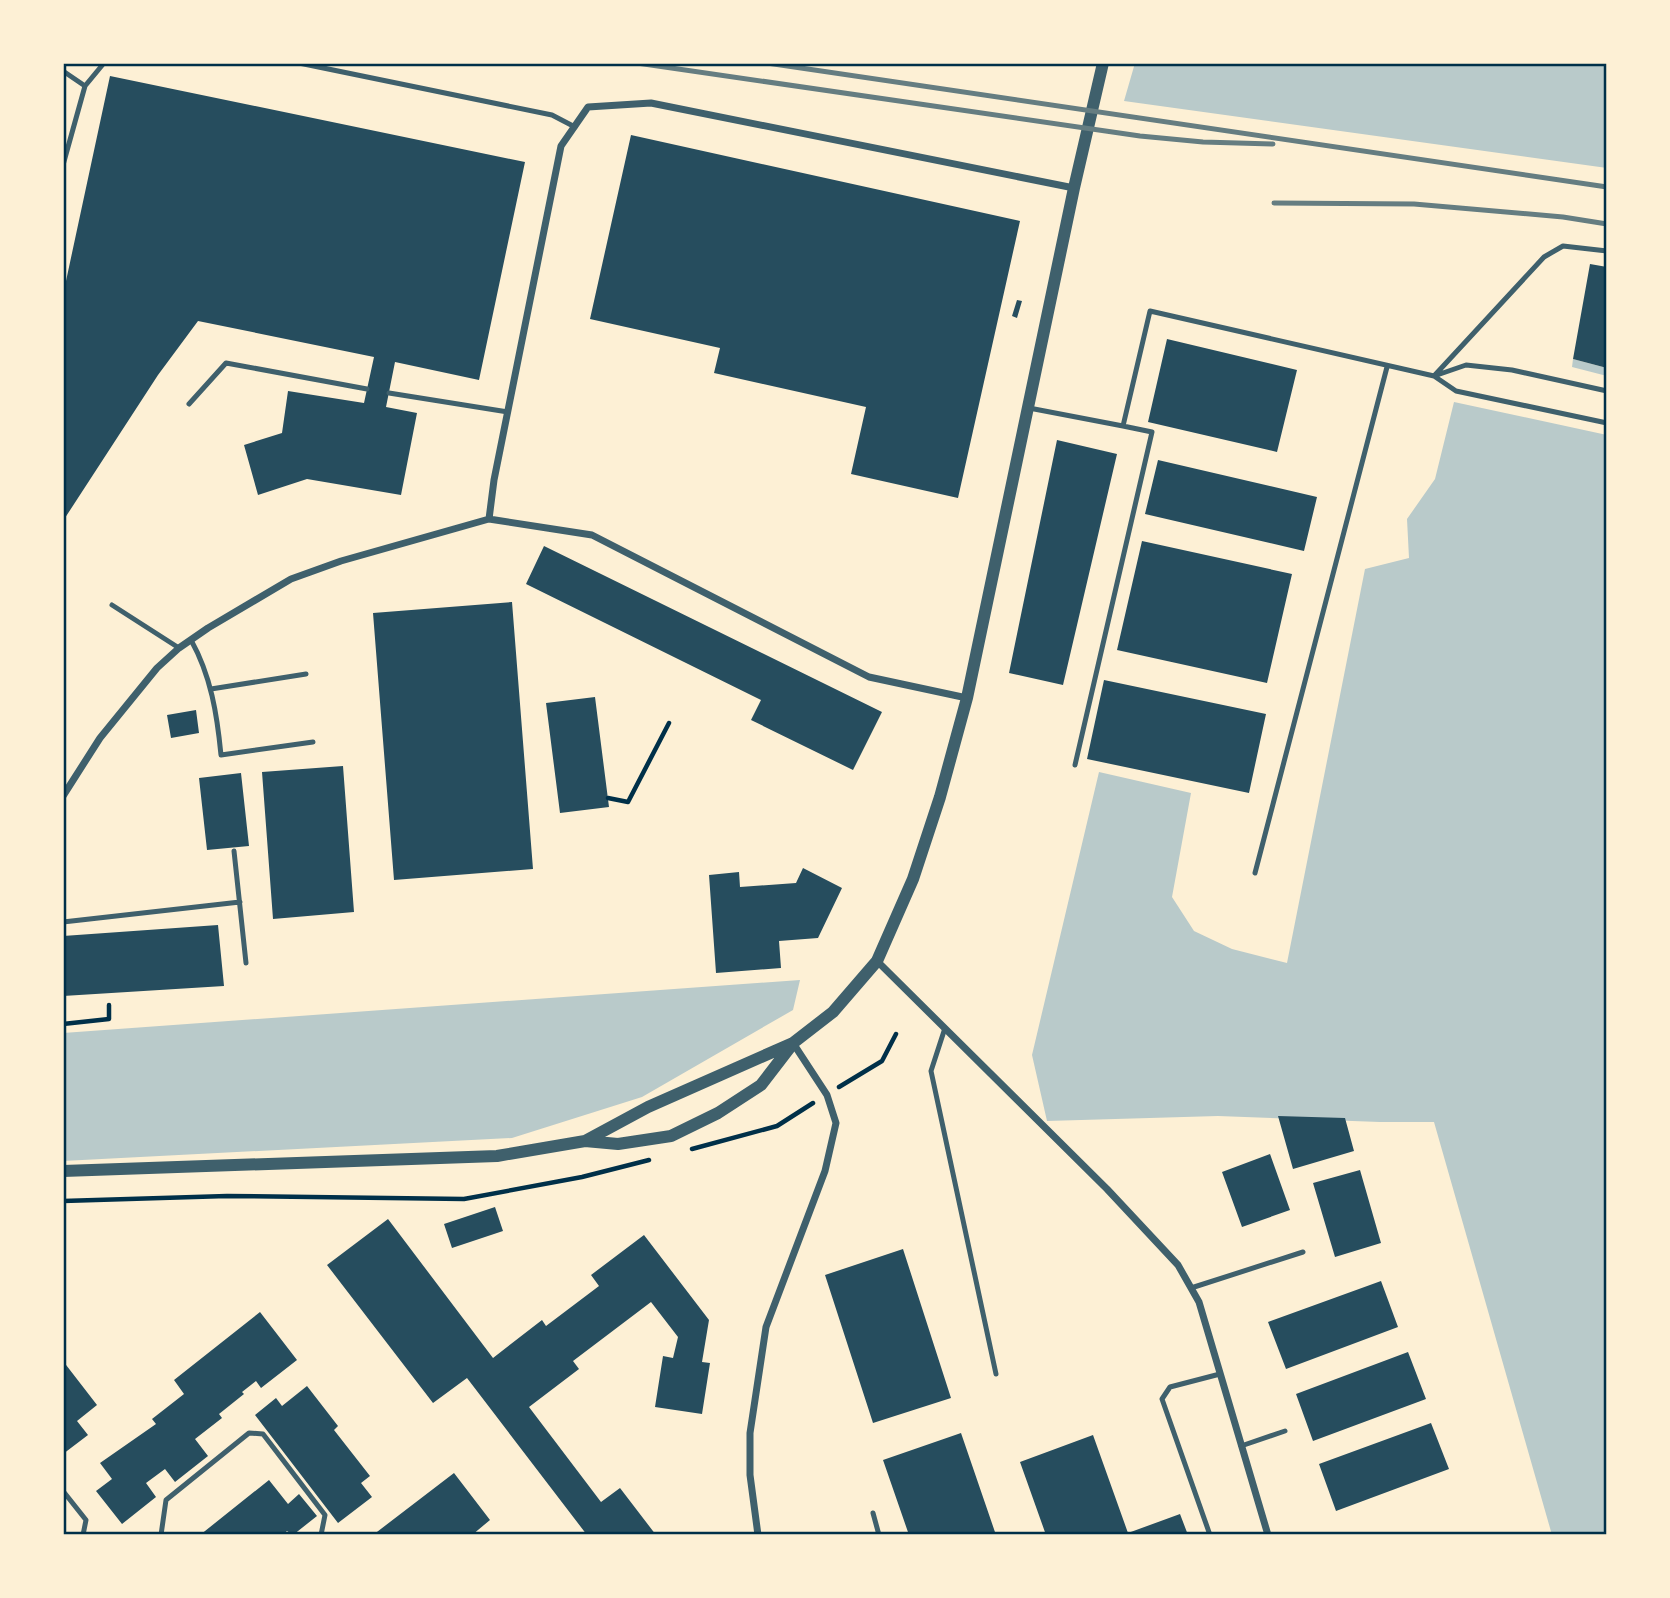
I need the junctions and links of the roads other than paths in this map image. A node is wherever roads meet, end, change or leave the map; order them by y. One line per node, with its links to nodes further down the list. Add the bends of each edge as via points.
1 (104, 63): 5 (lane)
2 (299, 63): 6 (lane, via 552,115)
3 (1103, 63): 8 (street)
4 (63, 71): 5 (lane)
5 (85, 86): 7 (lane)
6 (575, 127): 8 (street, via 588,107 651,103); 17 (street, via 561,146)
7 (63, 165)
8 (1074, 188): 16 (street)
9 (1607, 251): 11 (lane, via 1563,246 1544,257)
10 (1387, 367): 11 (lane); 19 (lane, via 1150,311); 31 (lane)
11 (1434, 376): 13 (lane, via 1465,365 1512,370); 18 (lane, via 1456,391)
12 (367, 389): 15 (lane, via 226,363)
13 (1607, 391)
14 (389, 393): 17 (lane)
15 (189, 404)
16 (1027, 407): 19 (lane); 26 (street)
17 (508, 412): 20 (street)
18 (1607, 423)
19 (1124, 426): 28 (lane, via 1152,432)
20 (489, 519): 22 (street, via 291,579); 26 (street, via 592,535 869,677)
21 (112, 605): 23 (lane)
22 (191, 640): 23 (street); 25 (lane)
23 (178, 648): 29 (street, via 100,738)
24 (306, 674): 25 (lane)
25 (211, 689): 27 (lane, via 221,754)
26 (967, 698): 34 (street, via 913,879)
27 (313, 742)
28 (1075, 765)
29 (63, 796)
30 (234, 851): 32 (lane)
31 (1255, 873)
32 (240, 902): 33 (lane); 35 (lane)
33 (63, 922)
34 (877, 961): 36 (street); 37 (street, via 834,1012)
35 (246, 963)
36 (945, 1028): 41 (street, via 1107,1189 1178,1265); 42 (lane, via 930,1071)
37 (793, 1043): 38 (street, via 648,1107); 38 (street, via 761,1085 671,1136 618,1144); 51 (street, via 827,1095 836,1123 825,1171 766,1327 750,1433)
38 (584, 1141): 39 (street, via 497,1156)
39 (63, 1171)
40 (1303, 1252): 41 (lane)
41 (1191, 1288): 43 (street)
42 (996, 1374)
43 (1220, 1374): 45 (street); 53 (lane, via 1170,1387 1162,1399)
44 (1285, 1431): 45 (lane)
45 (1241, 1446): 54 (street)
46 (63, 1491): 48 (lane, via 86,1520)
47 (873, 1513): 52 (lane)
48 (83, 1535)
49 (161, 1535): 50 (lane, via 166,1500 250,1433 263,1434 325,1515)
50 (321, 1535)
51 (758, 1535)
52 (879, 1535)
53 (1210, 1535)
54 (1268, 1535)

